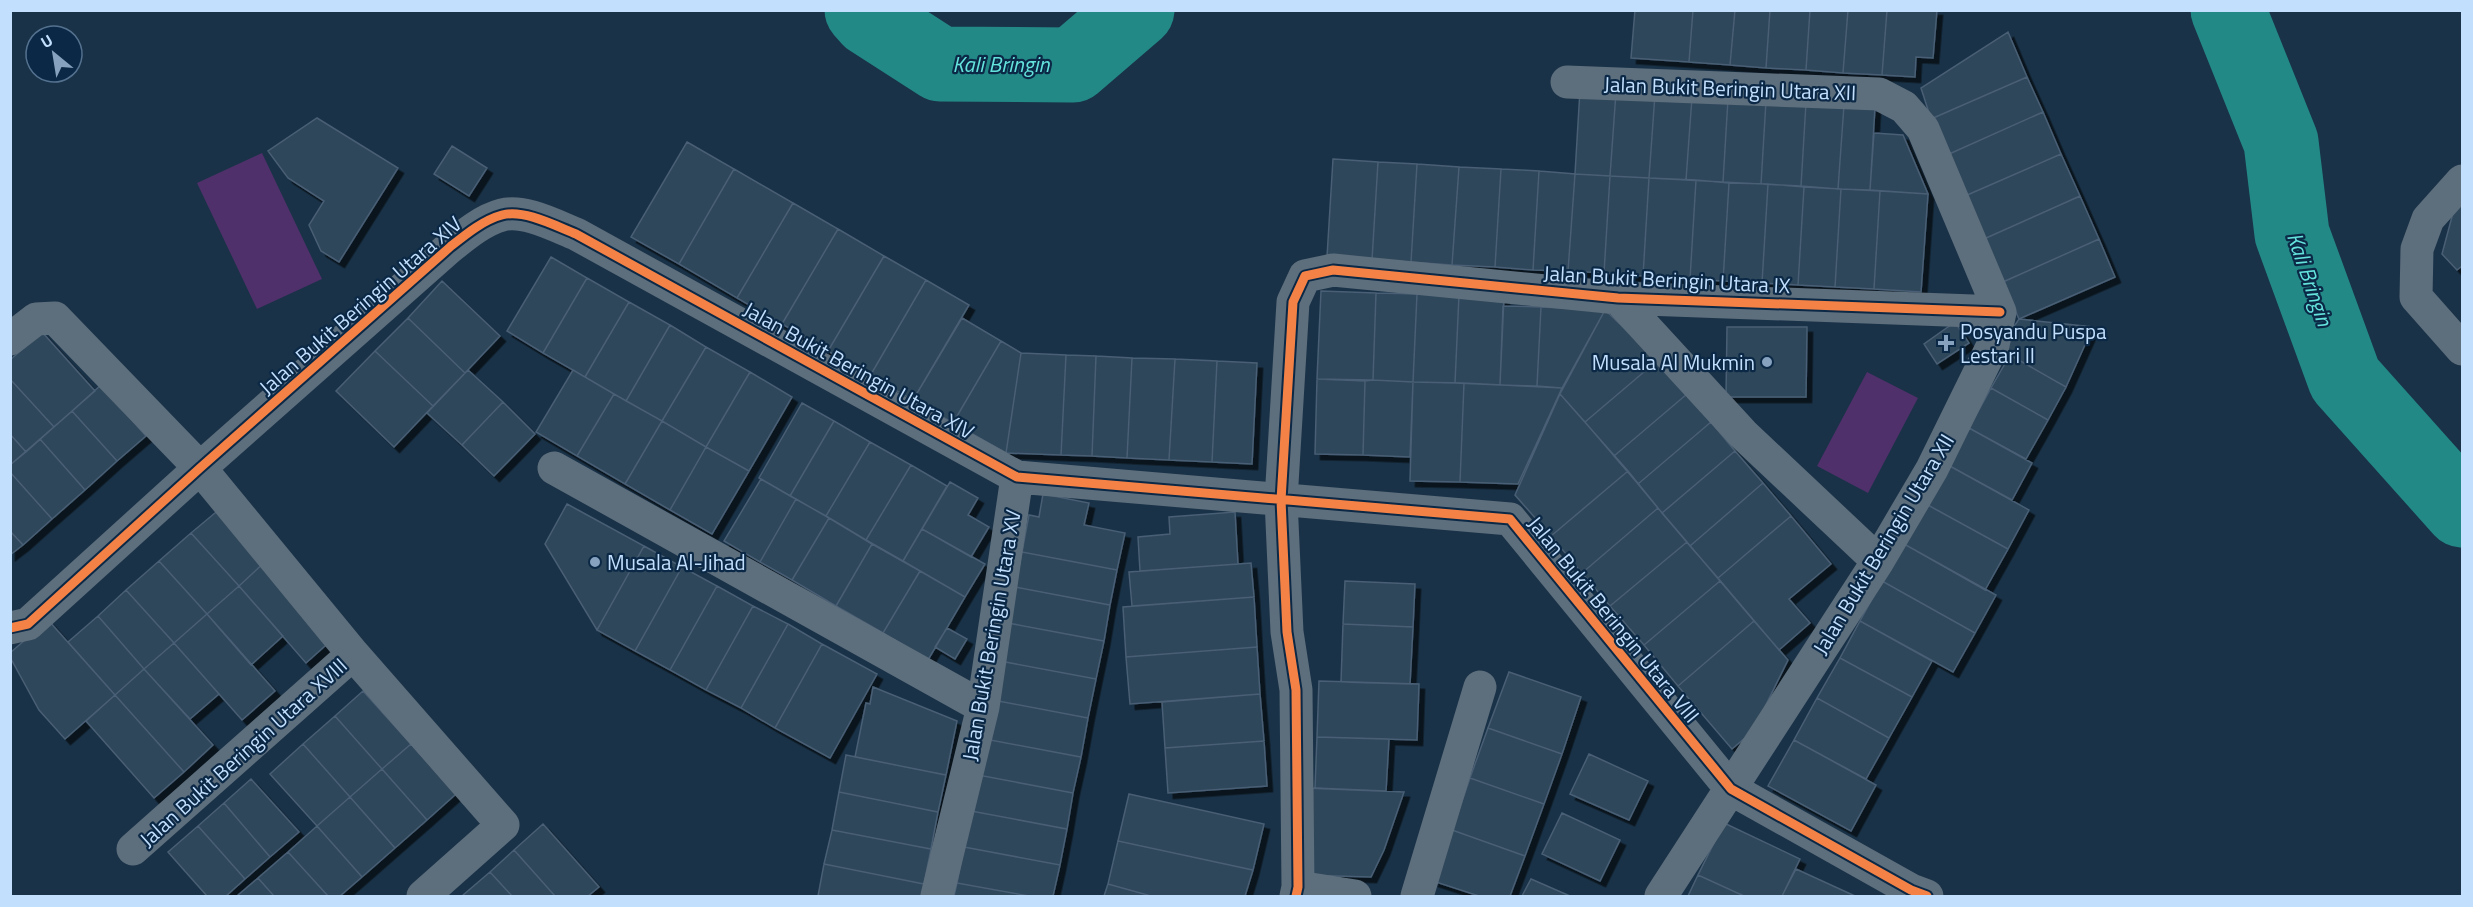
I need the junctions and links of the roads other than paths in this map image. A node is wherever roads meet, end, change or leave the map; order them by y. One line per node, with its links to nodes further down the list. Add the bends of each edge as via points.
1 (1567, 82): 4 (street, Jalan Bukit Beringin Utara XII, via 1879,94 1904,107 1923,129)
2 (2463, 181): 6 (street, via 2428,219 2417,249 2416,297)
3 (1618, 298): 4 (street, Jalan Bukit Beringin Utara IX); 10 (street, Jalan Bukit Beringin Utara IX, via 1333,270 1305,276 1293,302); 11 (street, via 1743,434)
4 (2000, 312): 11 (street, Jalan Bukit Beringin Utara XII, via 1993,345 1932,469)
5 (10, 339): 7 (street, via 36,319 55,318)
6 (2463, 349)
7 (200, 468): 9 (street, Jalan Bukit Beringin Utara XIV, via 450,248 474,228 504,214 531,216 576,234); 12 (street, Jalan Bukit Beringin Utara XIV); 13 (street)
8 (554, 468): 15 (street)
9 (1017, 477): 10 (street, Jalan Bukit Beringin Utara VIII); 15 (street, Jalan Bukit Beringin Utara XV)
10 (1281, 500): 16 (street, Jalan Bukit Beringin Utara VIII, via 1510,519); 18 (street, via 1287,632 1296,690)
11 (1878, 561): 16 (street, Jalan Bukit Beringin Utara XII)
12 (19, 626)
13 (353, 654): 17 (street, Jalan Bukit Beringin Utara XVIII); 20 (street, via 503,825)
14 (1480, 687): 23 (street)
15 (983, 707): 21 (street, Jalan Bukit Beringin Utara XV)
16 (1731, 789): 19 (street); 24 (street, Jalan Bukit Beringin Utara XII)
17 (134, 849)
18 (1297, 892): 22 (street)
19 (1915, 894)
20 (423, 897)
21 (937, 897)
22 (1355, 897)
23 (1417, 897)
24 (1661, 897)

